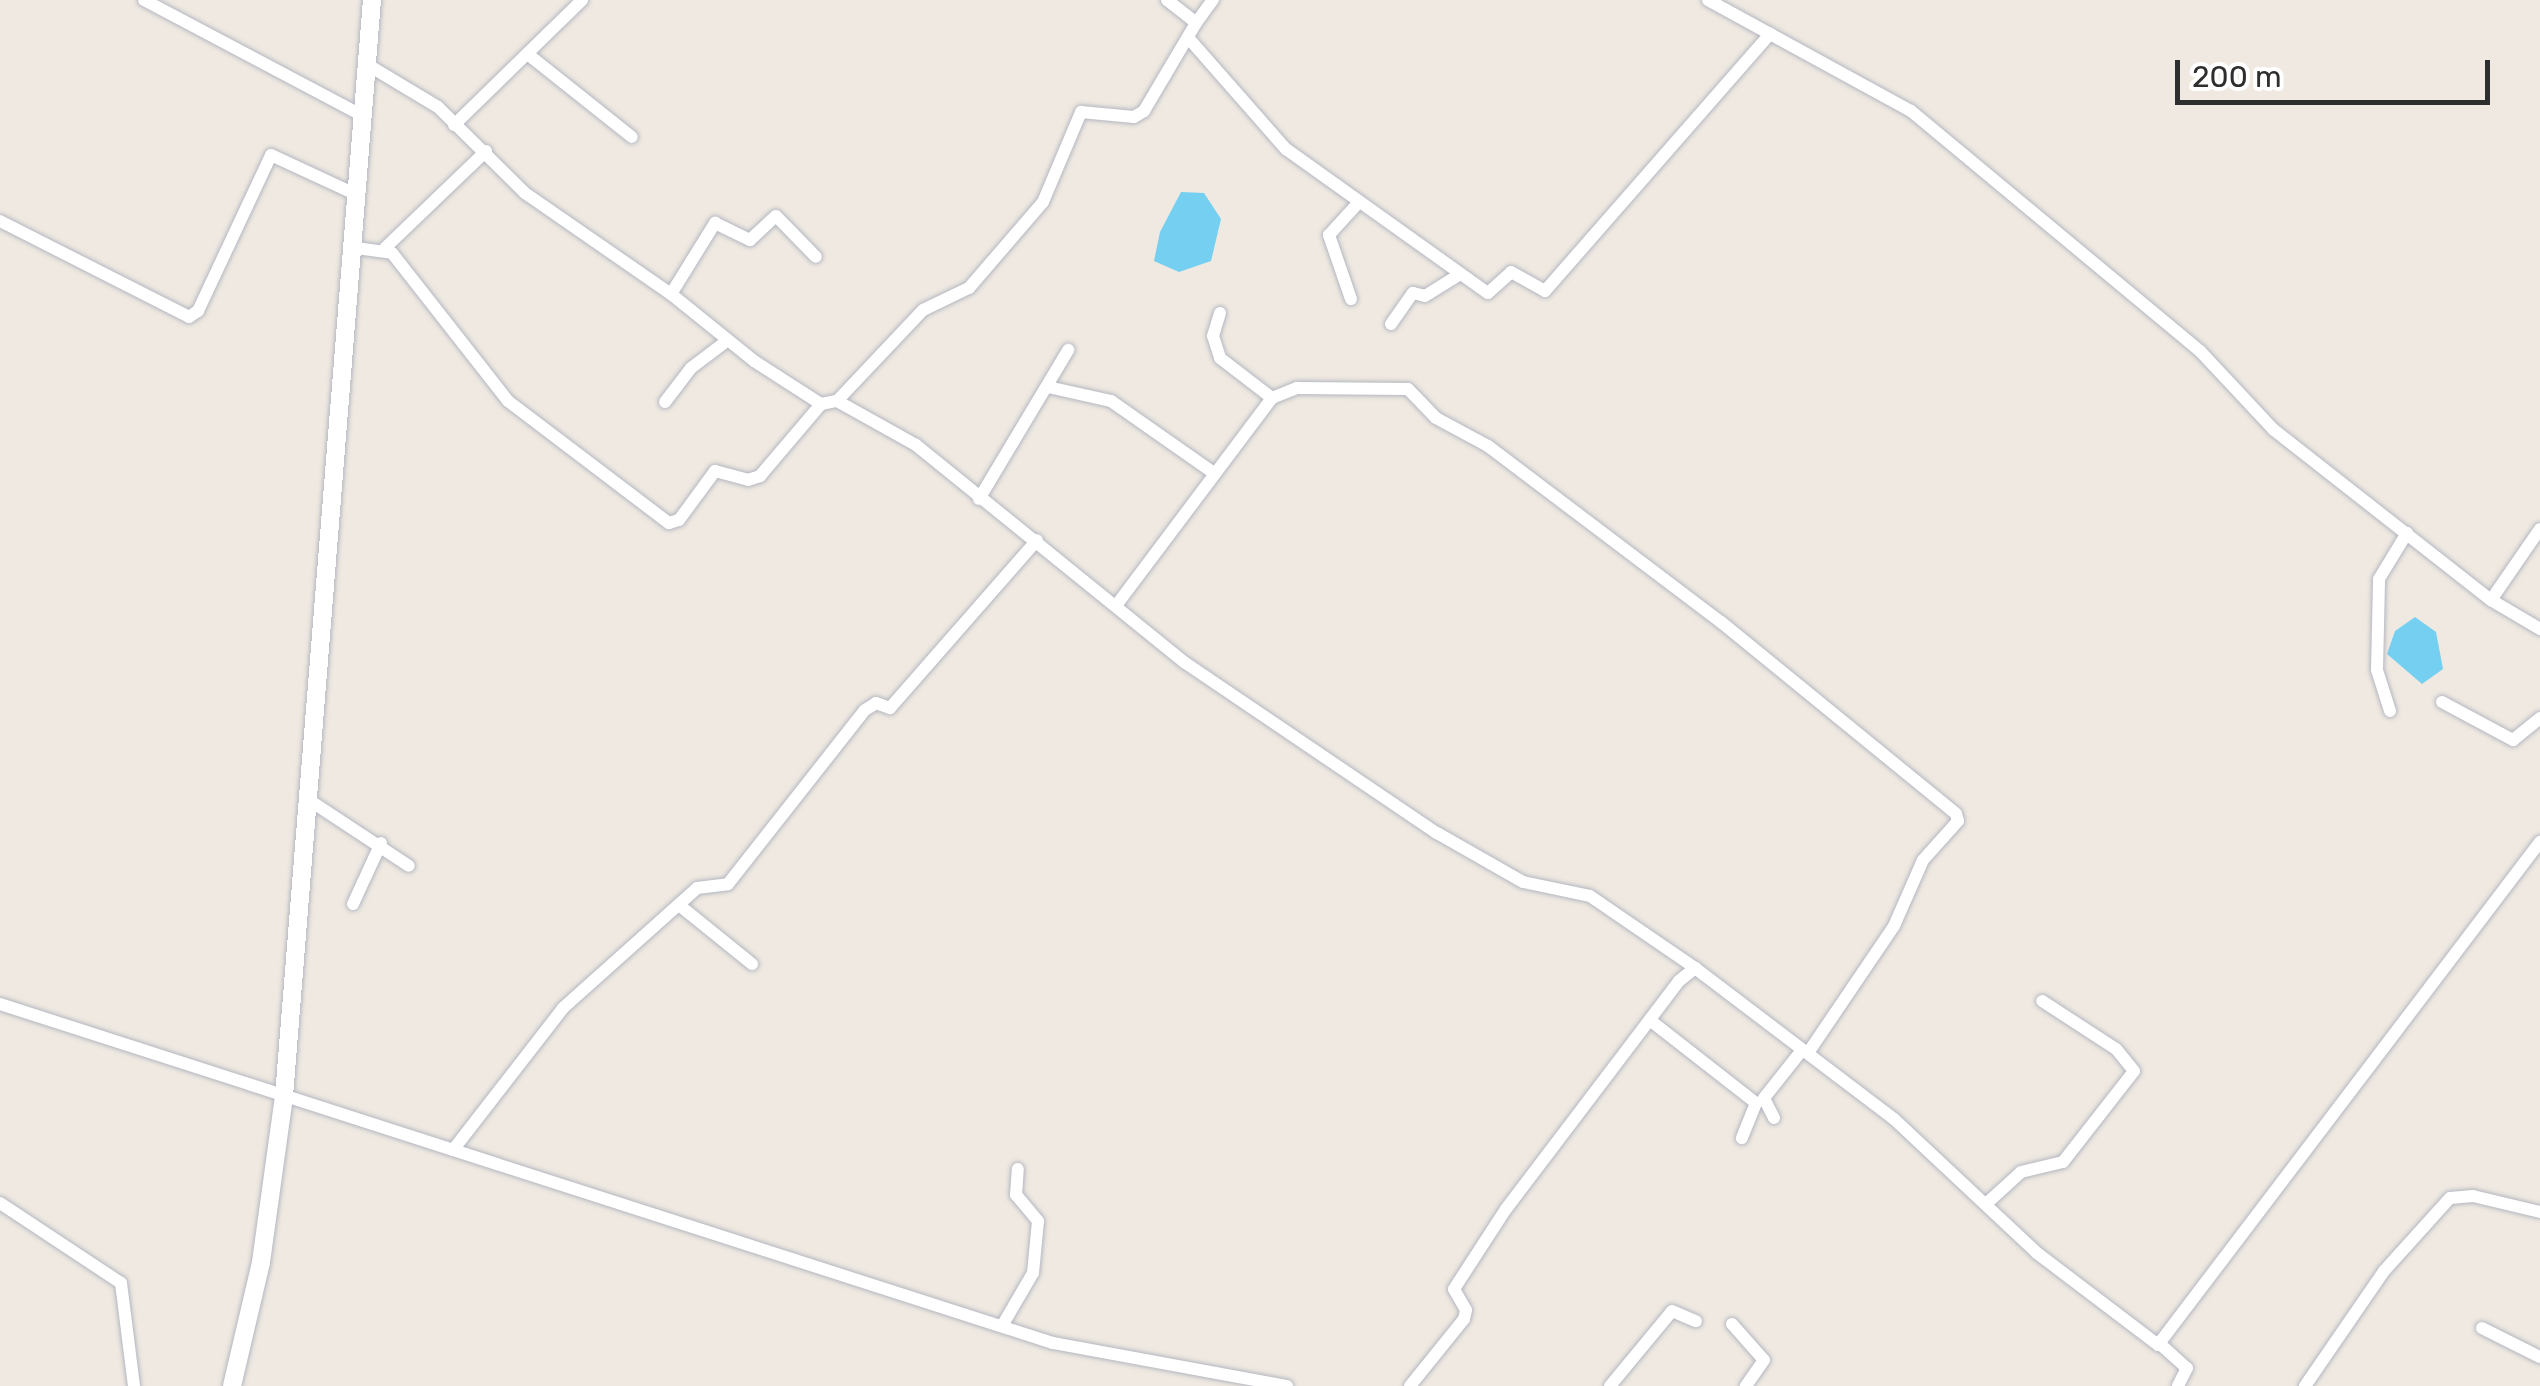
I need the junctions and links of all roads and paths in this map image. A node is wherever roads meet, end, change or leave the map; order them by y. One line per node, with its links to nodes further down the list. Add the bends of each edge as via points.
1 (144, 0): 12 (street)
2 (372, 0): 11 (street)
3 (582, 0): 10 (street)
4 (1167, 0): 7 (street)
5 (1213, 0): 7 (street)
6 (1708, 0): 8 (street)
7 (1196, 22): 9 (street)
8 (1770, 34): 22 (street, via 1545,291 1512,272 1488,293); 37 (street, via 1911,112 2200,351 2274,430)
9 (1191, 41): 17 (street, via 1286,149); 32 (street, via 1138,116 1082,112 1044,202 969,288 923,310)
10 (530, 56): 13 (street, via 508,66); 14 (street)
11 (368, 65): 12 (street); 13 (street, via 438,106)
12 (363, 116): 16 (street)
13 (454, 125): 15 (street)
14 (632, 137)
15 (486, 151): 20 (street); 23 (street, via 525,192)
16 (355, 194): 18 (street, via 272,155 198,311 189,317); 19 (street)
17 (1359, 202): 22 (street); 24 (street, via 1328,235)
18 (0, 221)
19 (349, 247): 20 (street); 45 (street)
20 (385, 248): 33 (street, via 508,402 668,523 679,520 715,470 748,480 760,476)
21 (816, 257): 23 (street, via 776,216 750,240 715,224)
22 (1457, 276): 26 (street, via 1426,296 1413,293)
23 (671, 294): 27 (street)
24 (1351, 300)
25 (1220, 313): 30 (street, via 1213,336 1220,358)
26 (1391, 324)
27 (728, 340): 31 (street, via 691,368); 33 (street)
28 (1068, 350): 29 (street)
29 (1048, 387): 34 (street, via 1115,403); 35 (street)
30 (1272, 398): 34 (street); 56 (street, via 1297,388 1408,389 1436,418 1488,446 1721,622 1956,814 1958,821 1923,860 1894,926)
31 (665, 402)
32 (837, 402): 33 (street); 35 (street, via 916,444)
33 (821, 404)
34 (1214, 473): 40 (street)
35 (979, 499): 38 (street)
36 (2540, 528): 39 (street)
37 (2407, 533): 39 (street); 43 (street, via 2379,580 2377,670)
38 (1037, 540): 40 (street); 50 (street, via 890,708 876,703 865,710 728,884 697,888)
39 (2491, 600): 41 (street)
40 (1118, 603): 52 (street, via 1184,662 1437,833 1523,882 1590,896)
41 (2540, 629)
42 (2442, 702): 44 (street, via 2512,740)
43 (2390, 712)
44 (2540, 718)
45 (306, 798): 47 (street); 57 (street)
46 (2540, 842): 69 (street)
47 (380, 843): 48 (street); 49 (street)
48 (408, 866)
49 (353, 904)
50 (680, 905): 51 (street); 60 (street, via 564,1008)
51 (752, 964)
52 (1696, 968): 55 (street); 56 (street)
53 (2042, 1000): 63 (street, via 2116,1048 2134,1071 2063,1162 2021,1172)
54 (0, 1004): 57 (street)
55 (1651, 1020): 59 (street, via 1756,1103); 74 (street, via 1475,1255 1453,1291 1465,1315)
56 (1805, 1052): 58 (street, via 1764,1098); 63 (street, via 1894,1119)
57 (284, 1096): 60 (street); 72 (street, via 258,1274)
58 (1774, 1118)
59 (1742, 1138)
60 (454, 1150): 67 (street)
61 (1018, 1169): 67 (street, via 1016,1195 1038,1221 1033,1273)
62 (0, 1202): 71 (street, via 122,1283)
63 (1986, 1204): 69 (street, via 2104,1307 2149,1343)
64 (2540, 1212): 78 (street, via 2464,1195 2450,1198 2384,1271)
65 (1696, 1321): 75 (street, via 1672,1311)
66 (1732, 1324): 76 (street, via 1764,1360)
67 (1002, 1326): 73 (street, via 1071,1347)
68 (2482, 1328): 70 (street)
69 (2160, 1344): 77 (street, via 2187,1368)
70 (2540, 1358)
71 (134, 1386)
72 (232, 1386)
73 (1286, 1386)
74 (1410, 1386)
75 (1610, 1386)
76 (1746, 1386)
77 (2178, 1386)
78 (2305, 1386)

